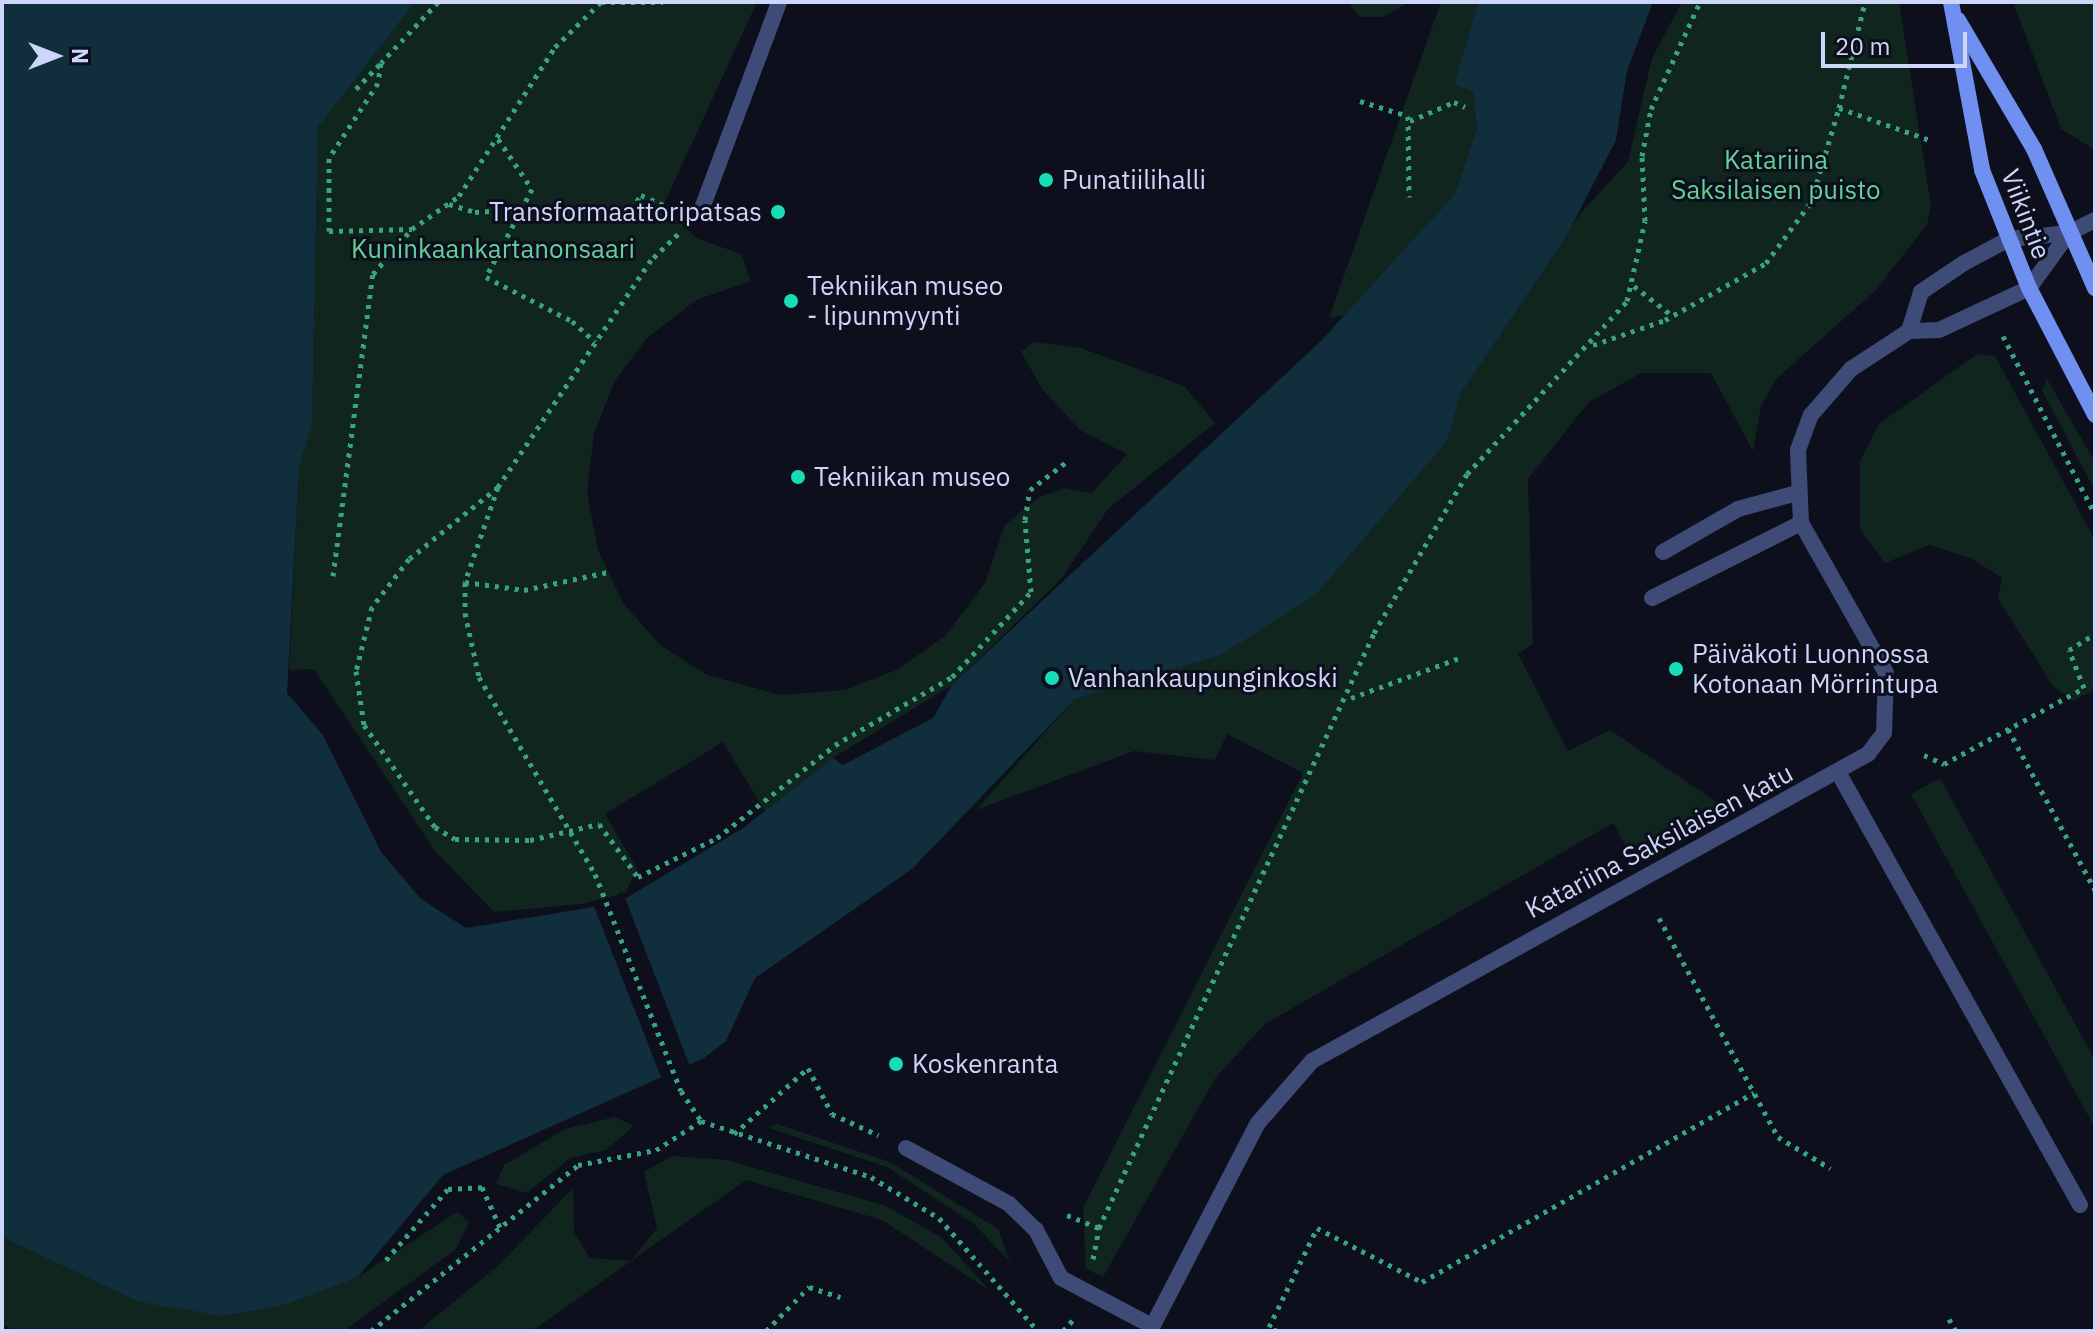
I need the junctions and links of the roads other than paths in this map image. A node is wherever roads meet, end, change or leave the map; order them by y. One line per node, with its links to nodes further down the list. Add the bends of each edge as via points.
1 (779, 2): 3 (street)
2 (1953, 9): 5 (main road, Viikintie, via 2034,149); 6 (main road, Viikintie, via 1982,170)
3 (701, 211)
4 (2095, 220): 5 (street)
5 (2069, 233): 6 (street); 7 (street); 8 (main road, Viikintie)
6 (2009, 239): 7 (main road, Viikintie); 9 (street, via 1921,292)
7 (2029, 288): 9 (street, Katariina Saksilaisen katu, via 1939,330); 10 (main road, Viikintie)
8 (2095, 288)
9 (1909, 331): 11 (street, Katariina Saksilaisen katu, via 1851,369 1811,415 1798,450)
10 (2095, 415)
11 (1797, 493): 12 (street, Katariina Saksilaisen katu); 13 (street, via 1738,509)
12 (1801, 523): 14 (street); 15 (street, Katariina Saksilaisen katu, via 1886,673 1884,733 1868,754)
13 (1663, 552)
14 (1652, 598)
15 (1838, 772): 17 (street); 18 (street, Katariina Saksilaisen katu, via 1640,874 1312,1061 1258,1123)
16 (906, 1148): 18 (street, via 1009,1204 1036,1230 1061,1278)
17 (2080, 1205)
18 (1151, 1328)

